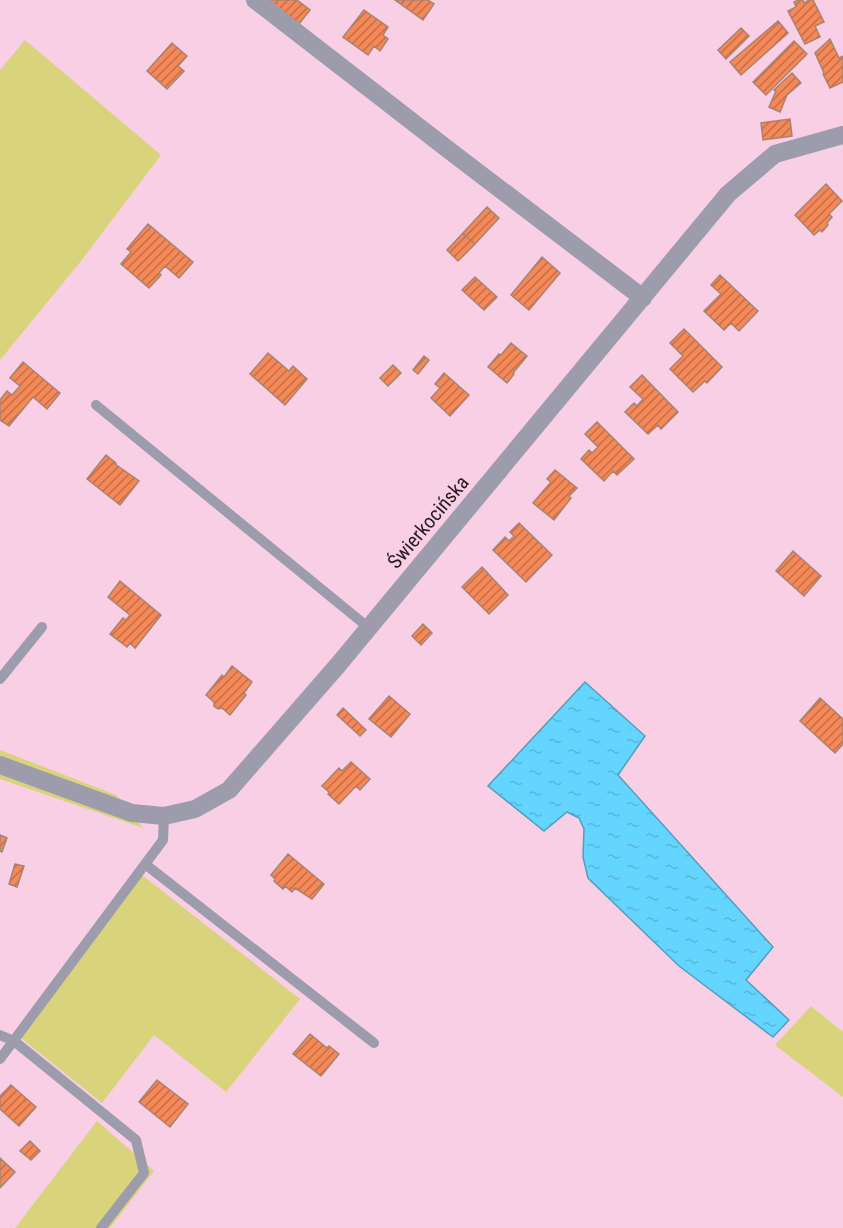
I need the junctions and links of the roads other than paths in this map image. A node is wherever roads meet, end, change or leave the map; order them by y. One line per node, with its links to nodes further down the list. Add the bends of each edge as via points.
1 (255, 0): 3 (street)
2 (843, 135): 3 (street, Świerkocińska, via 775,154 728,194)
3 (643, 298): 6 (street, Świerkocińska)
4 (96, 405): 6 (lane)
5 (42, 627): 7 (lane)
6 (369, 628): 9 (street, Świerkocińska, via 229,790 195,810)
7 (0, 679)
8 (0, 765): 9 (street, Świerkocińska, via 132,813)
9 (164, 816): 10 (lane, via 163,840)
10 (145, 864): 12 (lane); 13 (lane)
11 (0, 1035): 12 (lane)
12 (14, 1041): 14 (lane); 15 (lane, via 136,1140 144,1173)
13 (374, 1043)
14 (0, 1059)
15 (101, 1228)

